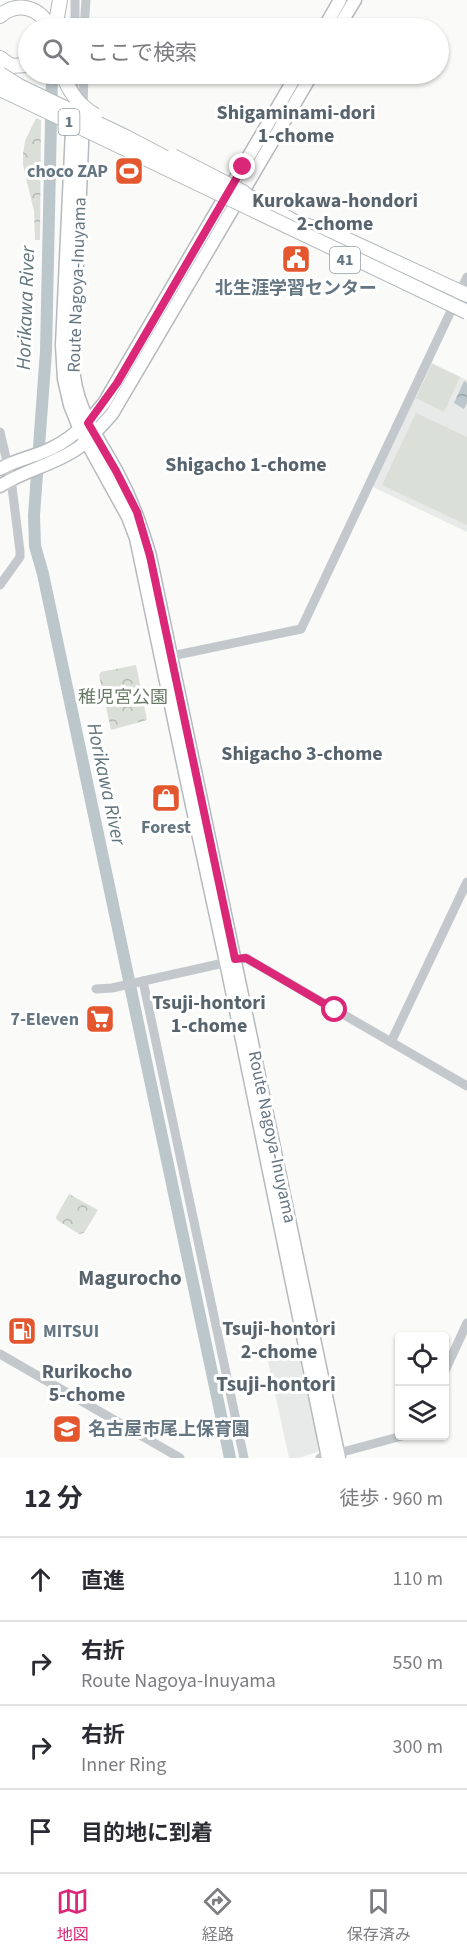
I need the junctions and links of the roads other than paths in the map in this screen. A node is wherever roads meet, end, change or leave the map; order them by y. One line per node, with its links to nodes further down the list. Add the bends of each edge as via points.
1 (75, 0): 7 (street)
2 (86, 0): 8 (street)
3 (340, 0): 9 (main road)
4 (355, 0): 10 (main road)
5 (0, 16): 6 (highway, via 12,8 27,8)
6 (43, 18)
7 (75, 18)
8 (85, 18)
9 (330, 18)
10 (344, 18)
11 (0, 58): 12 (highway, via 11,66)
12 (18, 66)
13 (18, 67): 14 (highway)
14 (0, 68)
15 (0, 76): 24 (highway, bridge); 26 (highway, bridge, via 248,202)
16 (0, 82): 26 (highway, 1, bridge)
17 (67, 84): 26 (highway, bridge, via 86,109 243,192)
18 (75, 84): 24 (street)
19 (83, 84): 24 (street)
20 (293, 84): 26 (main road)
21 (306, 84): 26 (main road)
22 (0, 89): 26 (highway, 1, bridge, via 138,155)
23 (0, 94): 25 (highway, 41)
24 (78, 116): 25 (main road, Route Nagoya-Inuyama); 26 (highway, via 181,162)
25 (77, 132): 27 (highway, 41); 34 (main road, Route Nagoya-Inuyama, via 62,345 66,392)
26 (244, 197): 27 (main road); 29 (highway, 1); 31 (highway, 1, bridge)
27 (227, 205): 30 (highway, 41); 34 (main road)
28 (467, 277): 29 (street)
29 (464, 296): 30 (street)
30 (451, 309): 32 (highway, 41); 38 (street, via 301,629)
31 (467, 312)
32 (467, 317)
33 (0, 432): 35 (street)
34 (87, 432): 35 (main road); 36 (main road, via 78,449); 38 (main road, Route Nagoya-Inuyama, via 137,512 150,556)
35 (3, 467): 36 (street)
36 (5, 482): 37 (street, via 20,538 20,557)
37 (0, 585)
38 (167, 657): 40 (main road, Route Nagoya-Inuyama, via 187,782)
39 (467, 882): 43 (street)
40 (231, 961): 41 (street); 43 (street, via 246,958); 49 (main road, Route Nagoya-Inuyama)
41 (139, 982): 42 (street); 51 (street)
42 (96, 989)
43 (391, 1042): 44 (street)
44 (467, 1086)
45 (467, 1323): 47 (street)
46 (0, 1354): 50 (street)
47 (449, 1362)
48 (395, 1438): 49 (street)
49 (331, 1456)
50 (180, 1458)
51 (244, 1458)

